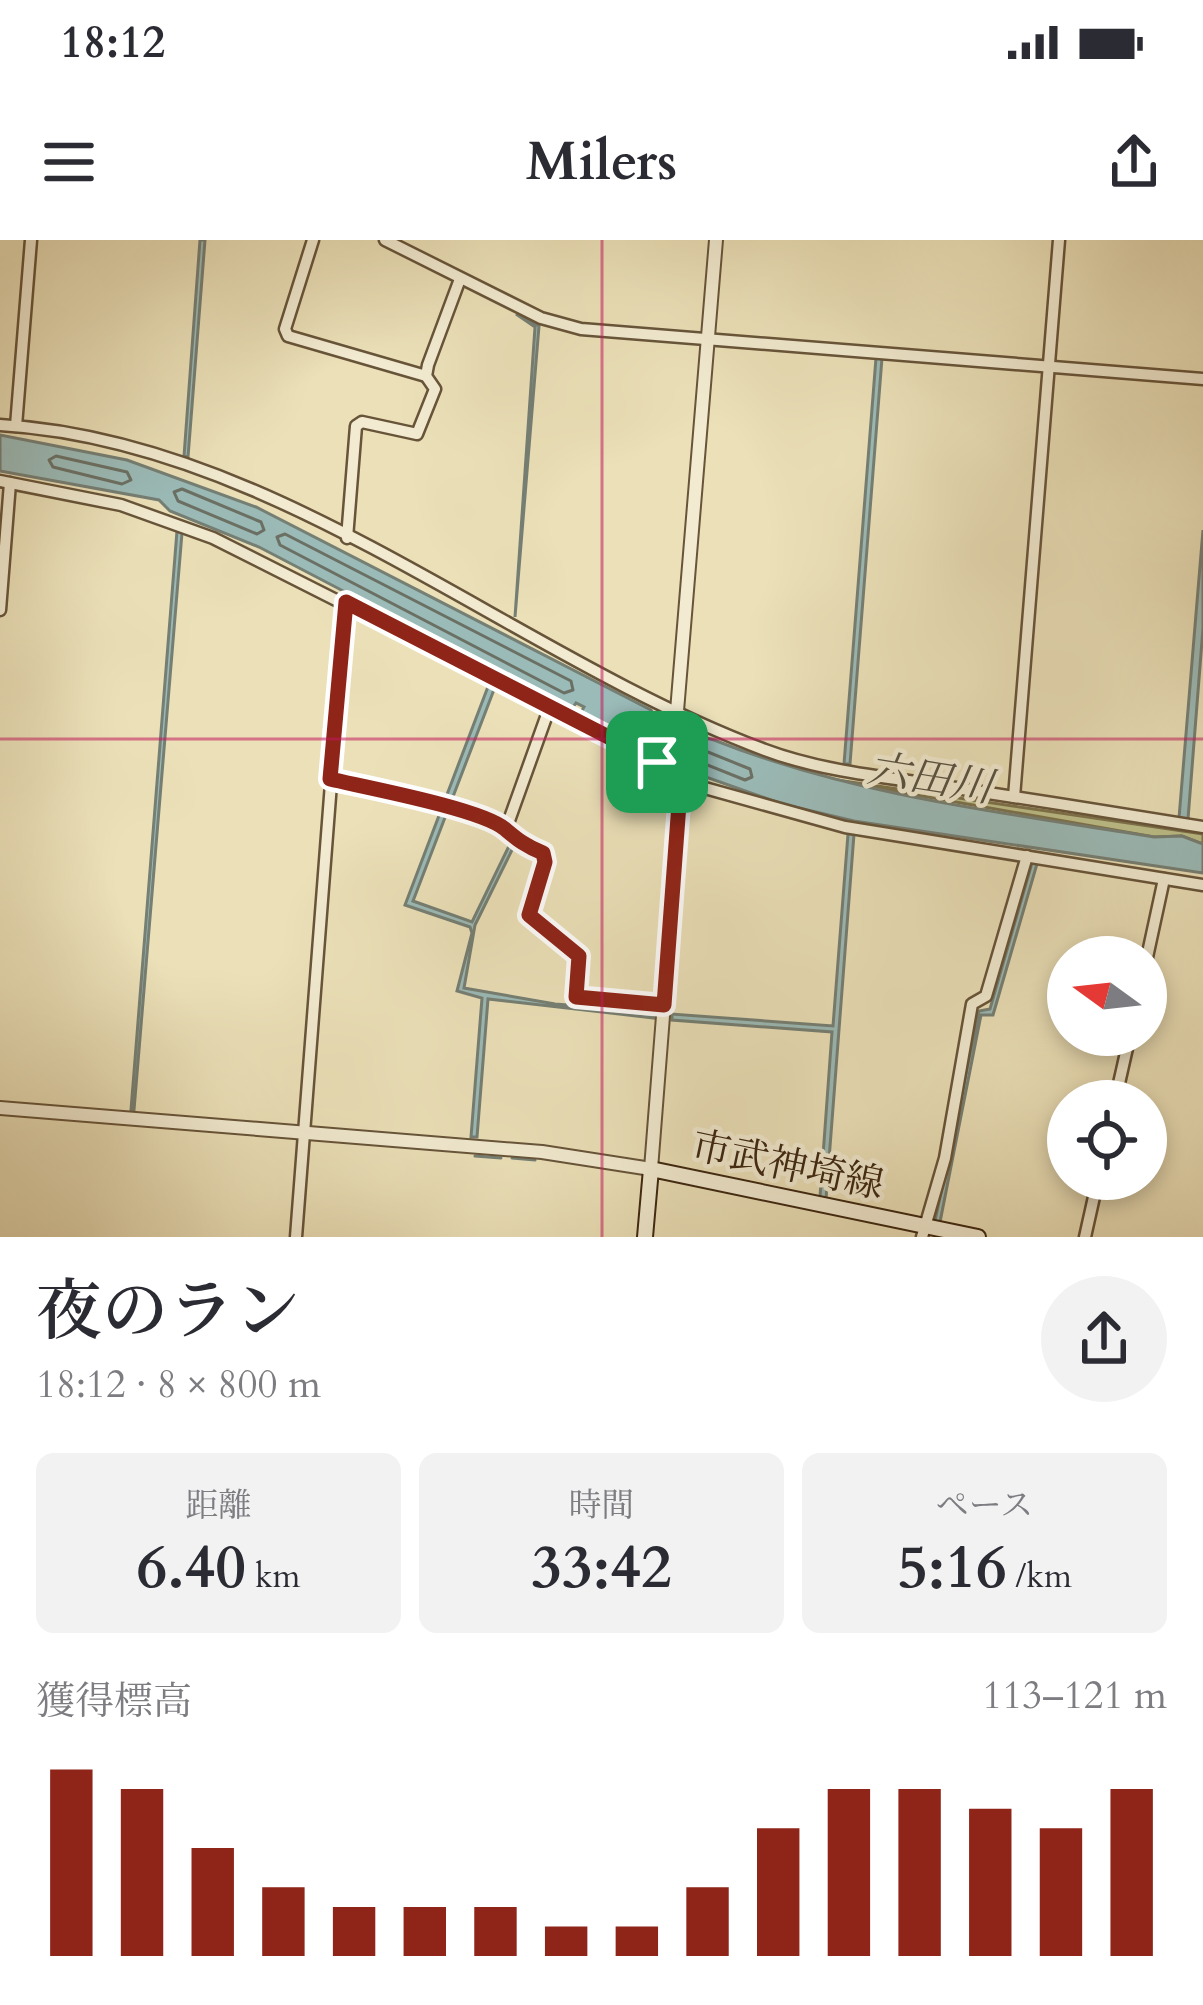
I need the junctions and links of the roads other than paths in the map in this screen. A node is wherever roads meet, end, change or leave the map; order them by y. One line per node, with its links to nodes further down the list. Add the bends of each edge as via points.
1 (31, 240): 12 (street)
2 (314, 240): 9 (street, via 288,336)
3 (386, 240): 6 (street)
4 (716, 240): 7 (street)
5 (1059, 240): 8 (street)
6 (460, 279): 7 (street, via 562,325); 9 (street)
7 (709, 338): 8 (street); 18 (street)
8 (1049, 366): 10 (street); 22 (street)
9 (426, 376): 14 (street, via 434,389 417,434 356,426)
10 (1203, 379)
11 (0, 425): 12 (street)
12 (16, 426): 14 (street, via 156,455)
13 (5, 482): 15 (street, via 160,517); 16 (street)
14 (347, 538): 18 (street)
15 (346, 602): 17 (street); 21 (street)
16 (0, 610)
17 (549, 709): 19 (street); 24 (street)
18 (675, 718): 19 (street); 22 (street, via 846,771)
19 (657, 756): 20 (street)
20 (669, 778): 25 (street, via 810,820); 29 (street, via 679,825)
21 (330, 779): 24 (street); 31 (street)
22 (1014, 796): 23 (street)
23 (1203, 827)
24 (506, 830): 29 (street, via 545,856 529,915 579,956 576,997)
25 (1027, 856): 26 (street); 34 (street, via 986,996 971,1004)
26 (1164, 879): 27 (street); 28 (street)
27 (1203, 885)
28 (1152, 936)
29 (664, 1005): 32 (street)
30 (0, 1108): 31 (street)
31 (304, 1132): 32 (street); 35 (street)
32 (651, 1169): 34 (main road, 市武神埼線); 36 (main road, 市武神埼線)
33 (1093, 1200): 38 (street)
34 (924, 1231): 37 (main road, 市武神埼線)
35 (296, 1237)
36 (645, 1237)
37 (978, 1237)
38 (1085, 1237)

